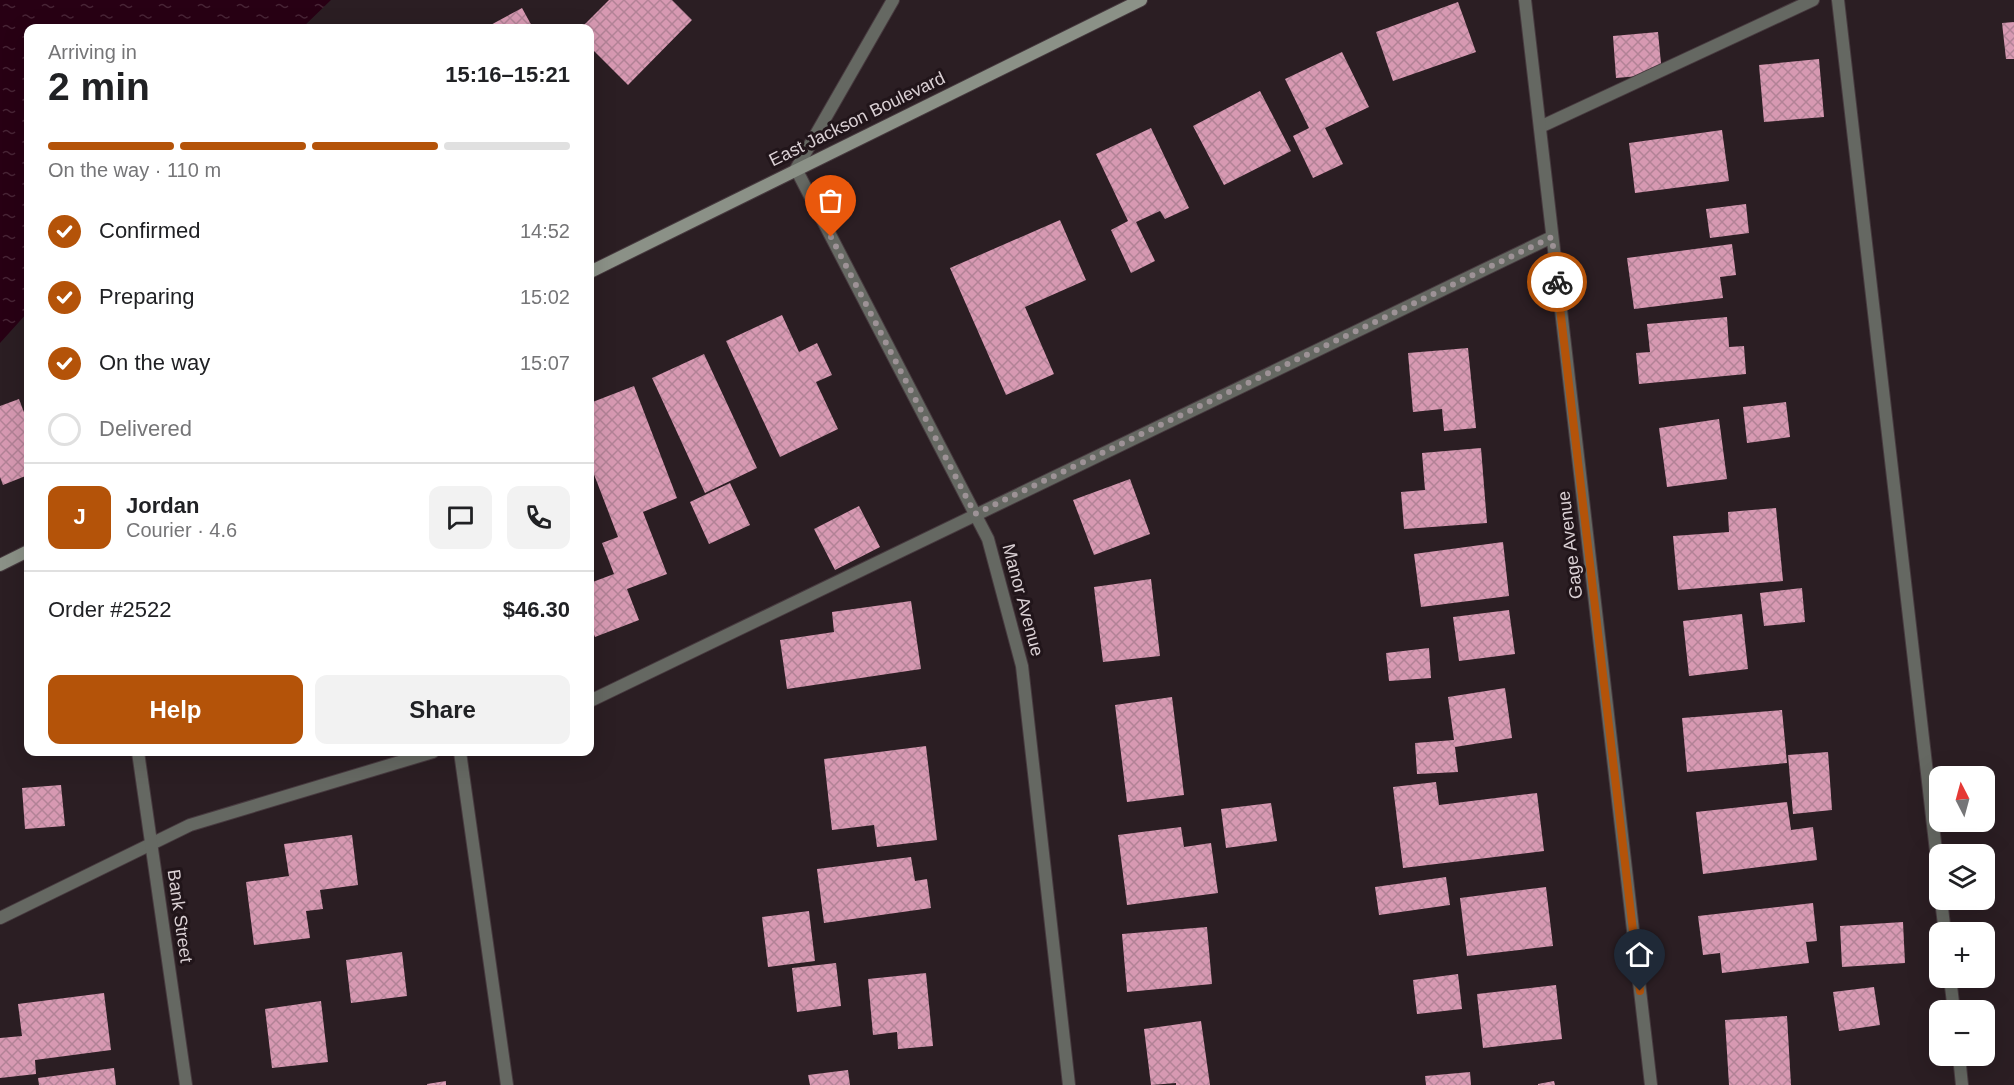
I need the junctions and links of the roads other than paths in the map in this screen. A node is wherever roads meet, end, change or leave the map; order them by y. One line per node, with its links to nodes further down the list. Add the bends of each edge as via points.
1 (893, 0): 7 (street)
2 (1141, 0): 7 (main road, East Jackson Boulevard)
3 (1525, 0): 6 (street, Gage Avenue)
4 (1813, 0): 6 (street)
5 (1838, 0): 18 (street)
6 (1540, 127): 8 (street, Gage Avenue)
7 (796, 169): 9 (main road, East Jackson Boulevard); 10 (street, Manor Avenue)
8 (1552, 237): 10 (street); 24 (street, Gage Avenue)
9 (594, 270)
10 (975, 514): 13 (street); 23 (street, Manor Avenue, via 988,539 1022,666)
11 (24, 553): 12 (main road)
12 (0, 565)
13 (594, 699)
14 (139, 756): 17 (street, Bank Street)
15 (420, 756): 17 (street, via 190,825)
16 (461, 756): 22 (street)
17 (151, 844): 19 (street); 21 (street, Bank Street)
18 (1935, 844)
19 (0, 918)
20 (1960, 1066): 25 (street)
21 (186, 1085)
22 (507, 1085)
23 (1069, 1085)
24 (1651, 1085)
25 (1962, 1085)

